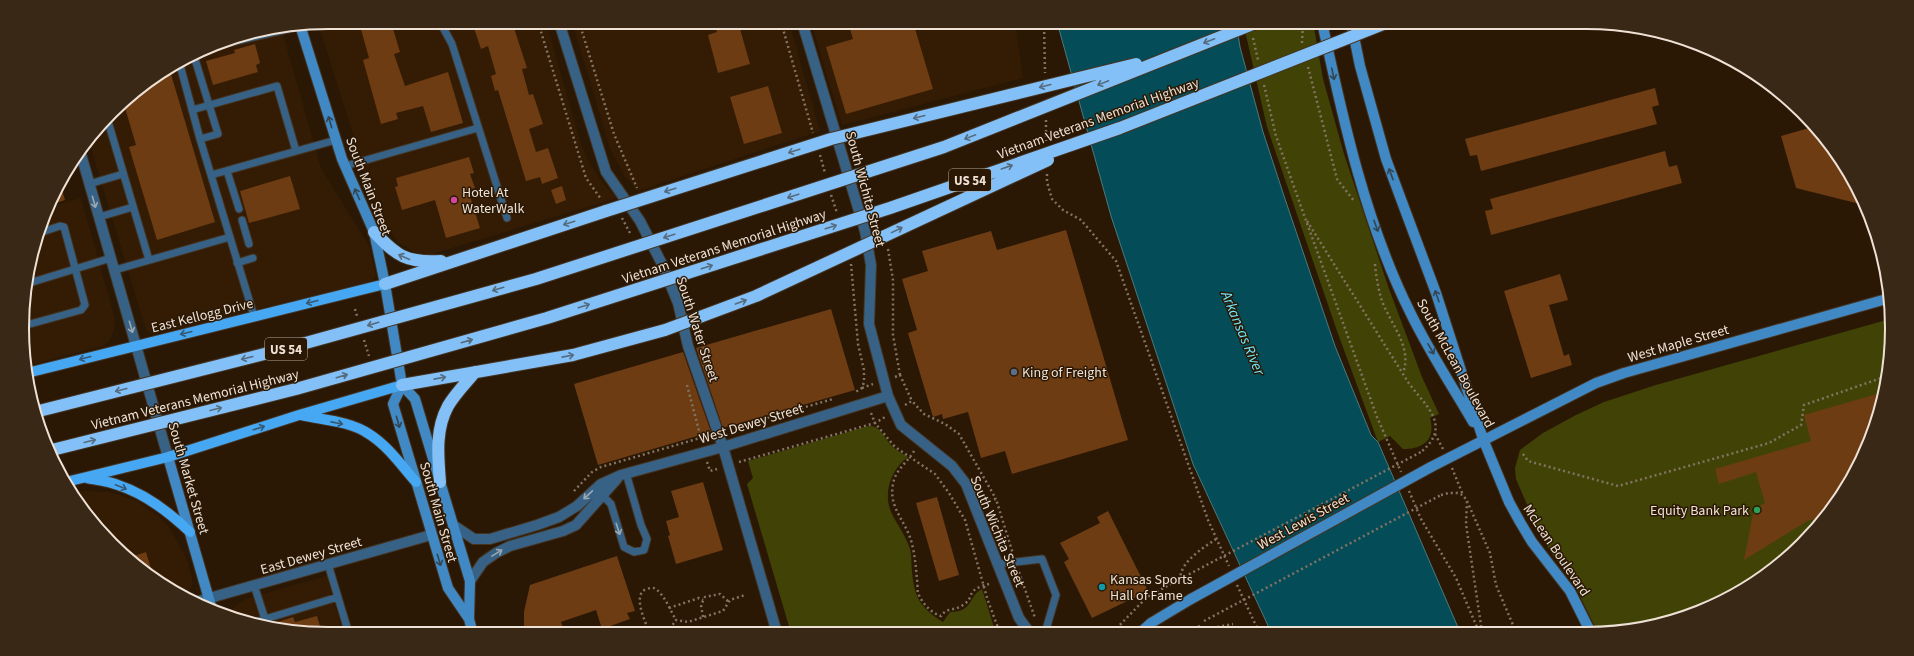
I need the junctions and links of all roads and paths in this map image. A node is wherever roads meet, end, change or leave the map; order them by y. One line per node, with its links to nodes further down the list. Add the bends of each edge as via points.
1 (444, 29): 25 (lane, via 452,44)
2 (561, 29): 91 (street, South Water Street, via 606,172 640,221 662,264 678,303 688,346)
3 (783, 29): 27 (path)
4 (804, 29): 79 (street, South Wichita Street, via 865,231 871,265 869,324)
5 (1044, 29): 19 (path)
6 (1240, 29): 14 (highway, Vietnam Veterans Memorial Highway / US 54, one-way to 14, bridge)
7 (1302, 29): 13 (path)
8 (1323, 29): 92 (street, South McLean Boulevard, one-way to 92, via 1351,144 1372,217 1395,278 1411,315)
9 (1352, 29): 92 (street, South McLean Boulevard, one-way to 9, via 1436,293 1386,159)
10 (1373, 29): 26 (highway, Vietnam Veterans Memorial Highway / US 54, bridge)
11 (303, 31): 29 (street, South Main Street, one-way to 11)
12 (1253, 37): 18 (path)
13 (1304, 50)
14 (1178, 53): 58 (highway, one-way to 58, bridge, via 831,139); 87 (highway, Vietnam Veterans Memorial Highway / US 54, one-way to 87, bridge, via 944,147 536,279 284,349)
15 (195, 60): 21 (lane)
16 (1308, 65): 42 (path, via 1337,179)
17 (181, 68): 22 (lane)
18 (1260, 68)
19 (1045, 79)
20 (1264, 83): 45 (path, via 1276,136)
21 (209, 106): 22 (lane); 28 (lane, via 218,134); 32 (lane, via 277,86)
22 (192, 110): 28 (lane)
23 (1046, 118): 30 (path)
24 (109, 125): 37 (lane)
25 (478, 128): 34 (lane); 47 (lane)
26 (1120, 128): 75 (highway, one-way to 26, bridge, via 573,355 665,330 756,296 924,216); 94 (highway, Vietnam Veterans Memorial Highway / US 54, one-way to 26, bridge, via 296,389 547,318 890,208)
27 (814, 135)
28 (200, 139): 38 (lane)
29 (336, 140): 32 (lane); 34 (street, South Main Street)
30 (1046, 142)
31 (818, 150): 39 (path)
32 (296, 151): 36 (lane)
33 (82, 158): 40 (street, South Market Street)
34 (345, 166): 51 (street, South Main Street, one-way to 34)
35 (1047, 166): 115 (path, via 1047,182 1052,200 1081,220 1116,261)
36 (227, 171): 38 (lane); 44 (lane)
37 (123, 174): 40 (lane); 43 (lane)
38 (211, 175): 52 (lane)
39 (827, 180)
40 (89, 184): 46 (street, South Market Street, one-way to 46)
41 (829, 188): 48 (path)
42 (1356, 204)
43 (133, 207): 46 (lane); 57 (lane)
44 (237, 210)
45 (1304, 216): 76 (path); 102 (path, via 1372,403)
46 (99, 217): 55 (street, South Market Street)
47 (507, 218)
48 (838, 218)
49 (239, 220): 53 (lane)
50 (45, 231): 62 (lane, via 64,227)
51 (374, 232): 58 (highway, one-way to 51, via 422,262 403,258); 65 (street, South Main Street)
52 (230, 237): 57 (lane); 60 (lane)
53 (248, 240)
54 (888, 247): 77 (path, via 893,280 893,335)
55 (111, 258): 62 (lane); 63 (street, South Market Street)
56 (253, 258): 60 (lane)
57 (149, 260): 63 (lane)
58 (456, 260): 65 (highway)
59 (1375, 262): 76 (path, via 1381,299 1398,331 1404,351 1406,365)
60 (237, 263): 68 (lane)
61 (851, 263): 81 (path, via 858,344 864,370)
62 (76, 268): 64 (lane); 70 (lane, via 84,308)
63 (115, 270): 72 (street, South Market Street, one-way to 72)
64 (33, 282)
65 (385, 284): 68 (main road, East Kellogg Drive, one-way to 68); 80 (street, South Main Street)
66 (1883, 300): 92 (street, West Maple Street, via 1624,373 1596,383)
67 (355, 309): 69 (path)
68 (254, 316): 72 (main road, East Kellogg Drive, one-way to 72)
69 (359, 322)
70 (29, 324)
71 (363, 336): 73 (path)
72 (137, 345): 74 (main road, East Kellogg Drive, one-way to 74); 97 (street, South Market Street)
73 (369, 358)
74 (33, 372)
75 (475, 372): 80 (highway, one-way to 75); 106 (highway, via 448,406 439,432 437,453)
76 (1403, 373): 120 (path, bridge, via 1416,394 1426,402 1437,425 1431,444 1421,452)
77 (900, 375): 79 (path); 85 (path)
78 (1880, 378): 96 (path, via 1804,405 1801,425 1769,443 1618,486 1528,461)
79 (884, 381): 81 (path); 83 (street, South Wichita Street)
80 (402, 385): 89 (main road); 105 (street, South Main Street, one-way to 105, via 393,404); 106 (street, South Main Street, via 415,399)
81 (862, 388): 82 (path); 86 (path)
82 (848, 395)
83 (888, 396): 86 (street, West Dewey Street); 88 (street, South Wichita Street)
84 (840, 397): 91 (path)
85 (912, 401): 88 (path); 110 (path, via 924,414 946,424 959,434)
86 (867, 402): 90 (path); 93 (street, West Dewey Street)
87 (41, 410)
88 (895, 411): 90 (path); 117 (street, South Wichita Street, via 901,425 952,466 966,484)
89 (299, 415): 97 (main road, one-way to 89); 105 (main road, one-way to 105, via 349,425 368,433 391,452)
90 (875, 423): 98 (path, via 895,447); 99 (path)
91 (718, 432): 93 (street, South Water Street); 108 (path, via 601,467 592,472)
92 (1483, 440): 149 (street, West Lewis Street, bridge, via 1190,599); 156 (street, McLean Boulevard, via 1520,522 1532,542 1570,591)
93 (723, 447): 99 (street, South Water Street); 101 (street, West Dewey Street)
94 (55, 449)
95 (914, 450): 98 (path)
96 (1523, 454)
97 (168, 457): 103 (main road); 113 (street, South Market Street)
98 (910, 457): 124 (path, via 934,474 963,516); 124 (path, via 898,471 892,495 895,509 912,544 918,592 924,604 941,616 948,609 964,605 972,591)
99 (728, 465): 100 (path); 144 (street, South Water Street)
100 (710, 471)
101 (624, 474): 109 (street); 109 (lane, one-way to 101, via 611,504 624,547 634,552 644,550 647,539); 112 (street, West Dewey Street, one-way to 112, via 600,484 577,506 559,517 537,525 490,539 474,539)
102 (1402, 475)
103 (84, 478): 104 (main road); 113 (main road, one-way to 113, via 117,485 142,496 168,512)
104 (71, 481)
105 (416, 482): 114 (street, South Main Street)
106 (440, 482): 112 (street, South Main Street)
107 (1408, 490): 153 (path, via 1421,519 1456,578)
108 (572, 494)
109 (602, 495): 121 (street, one-way to 109, via 483,562 496,552 563,531 576,524)
110 (996, 499)
111 (1467, 501): 137 (path, bridge, via 1463,495 1457,493 1441,495); 154 (path, via 1466,524); 155 (path, via 1490,553 1496,585)
112 (453, 525): 121 (street, South Main Street)
113 (190, 532): 127 (street, South Market Street)
114 (431, 535): 116 (street, East Dewey Street); 133 (street, South Main Street, one-way to 133, via 448,588)
115 (1216, 538): 118 (path); 120 (path, via 1180,570)
116 (328, 564): 123 (street, East Dewey Street); 126 (lane)
117 (998, 564): 146 (street, South Wichita Street, via 1019,618); 147 (lane, via 1042,559 1056,595)
118 (1231, 572)
119 (1234, 579): 152 (path)
120 (1180, 580): 148 (path, via 1147,597)
121 (470, 581): 133 (street, South Main Street)
122 (989, 584): 124 (path)
123 (254, 585): 129 (street, East Dewey Street); 134 (lane)
124 (983, 585): 145 (path)
125 (745, 595): 130 (path)
126 (338, 597): 136 (lane); 140 (lane)
127 (206, 600)
128 (703, 600): 130 (path, via 705,597 720,594); 131 (path, via 699,598); 132 (path)
129 (208, 601)
130 (729, 602): 132 (path, via 723,611)
131 (669, 608): 135 (path); 142 (path, via 657,590 644,589 640,602)
132 (703, 617): 135 (path, via 688,622)
133 (469, 619): 141 (street, South Main Street)
134 (265, 620)
135 (676, 620): 143 (path)
136 (270, 621)
137 (1204, 621)
138 (1233, 624): 151 (path)
139 (1198, 626): 150 (path)
140 (347, 627)
141 (471, 627)
142 (648, 627)
143 (671, 627)
144 (775, 627)
145 (998, 627)
146 (1026, 627)
147 (1046, 627)
148 (1118, 627)
149 (1146, 627)
150 (1201, 627)
151 (1217, 627)
152 (1257, 627)
153 (1477, 627)
154 (1481, 627)
155 (1514, 627)
156 (1588, 627)

